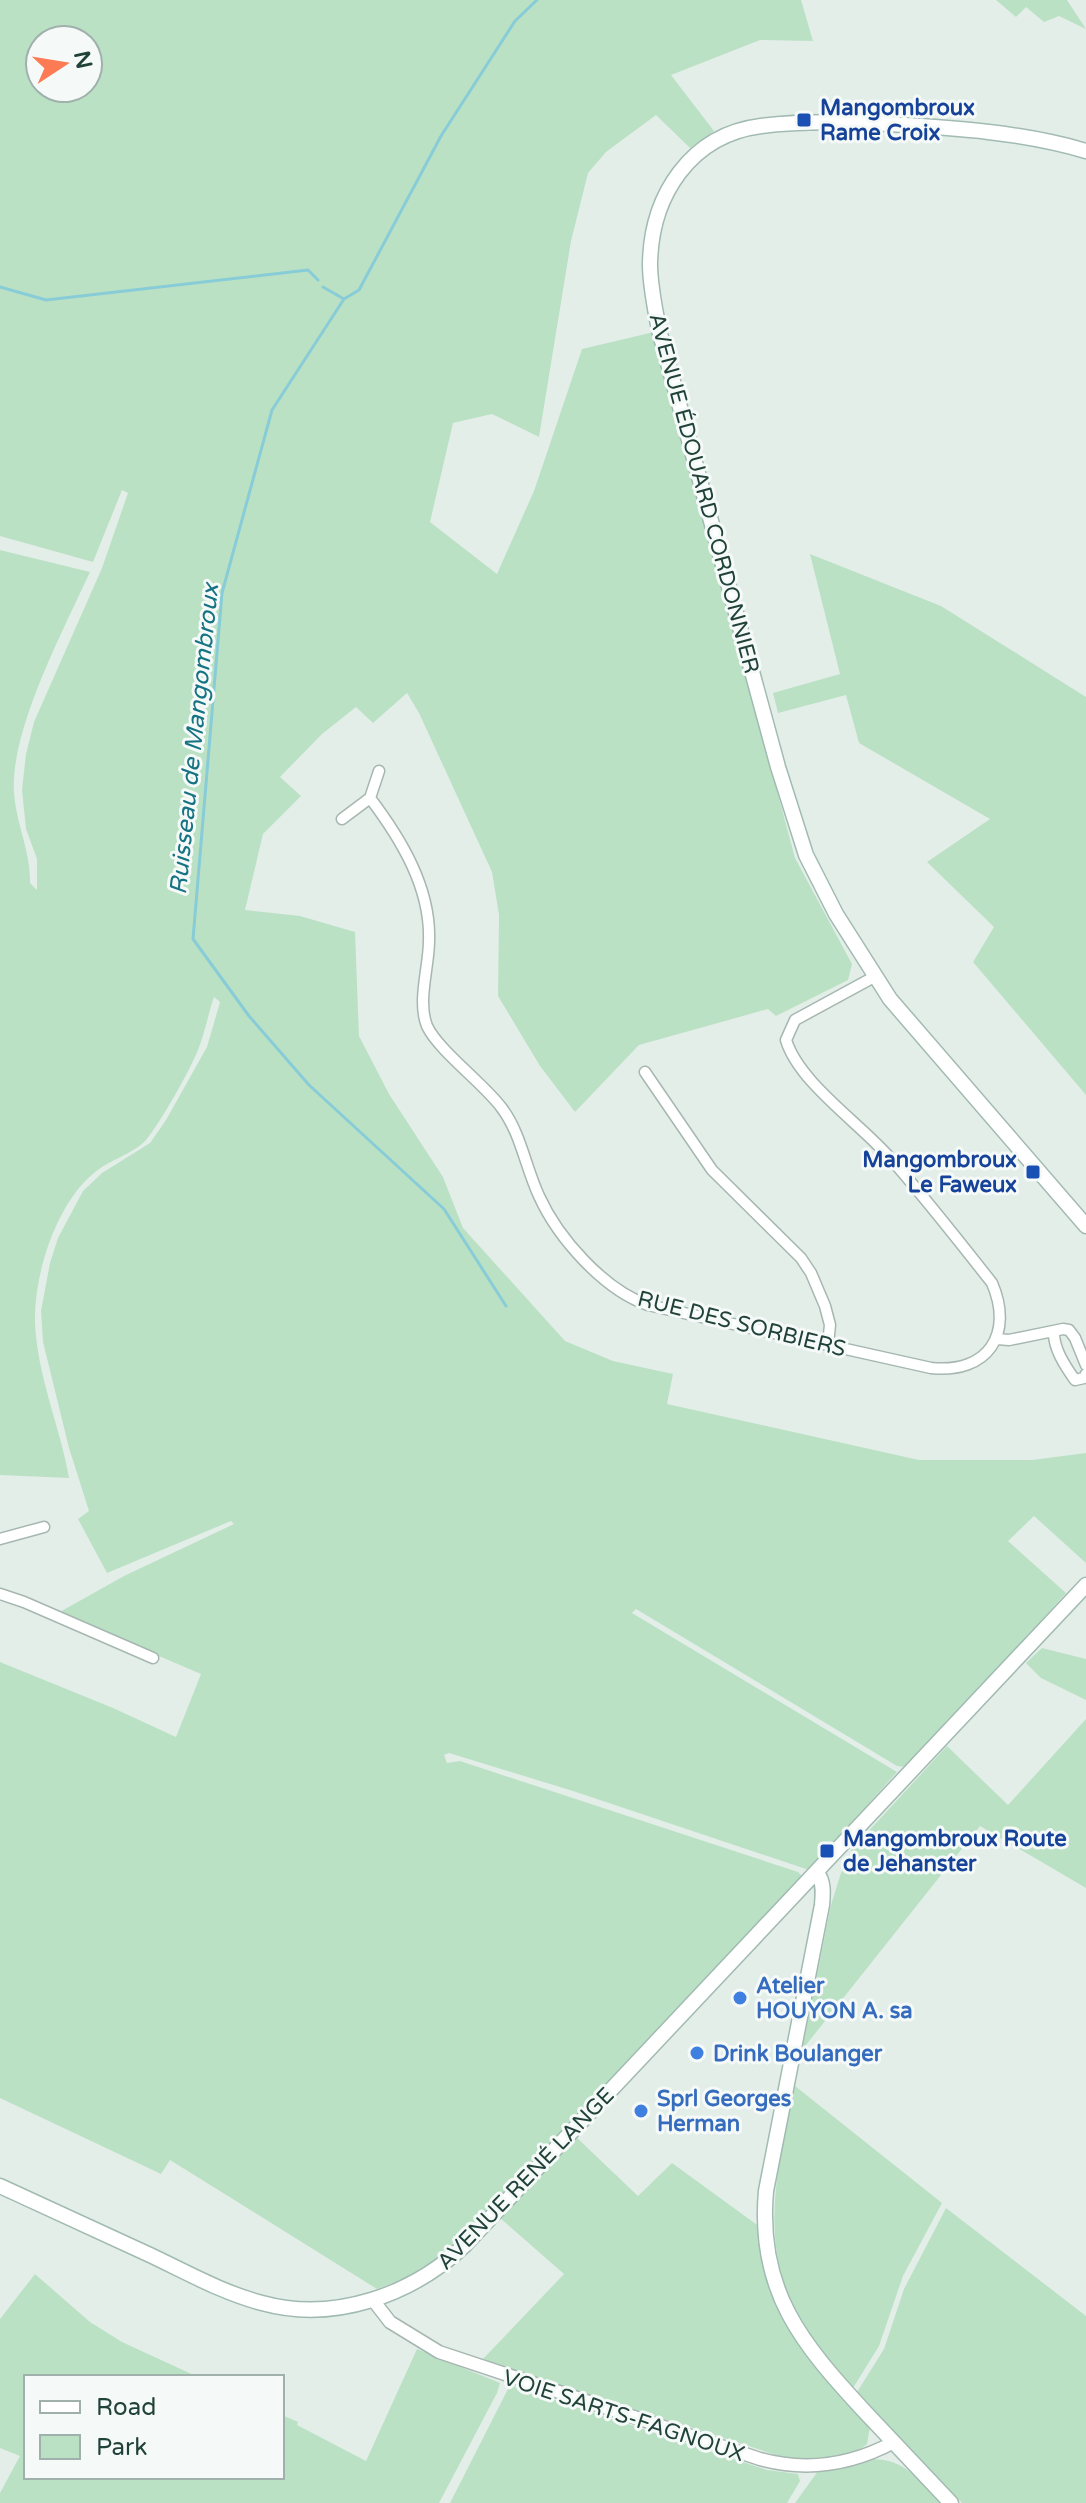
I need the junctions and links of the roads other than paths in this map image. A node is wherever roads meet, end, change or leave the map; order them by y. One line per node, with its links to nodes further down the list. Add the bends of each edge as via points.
1 (1086, 151): 5 (main road, AVENUE ÉDOUARD CORDONNIER, via 970,129 857,123 760,126 705,146 683,165 664,195 654,230 650,262 659,330 790,807 806,855)
2 (379, 771): 3 (street)
3 (370, 798): 4 (street); 10 (street, RUE DES SORBIERS, via 404,850 425,901 430,940 427,1025 514,1126 538,1194 564,1238 607,1282 635,1300)
4 (342, 819)
5 (874, 977): 7 (main road, AVENUE ÉDOUARD CORDONNIER); 9 (street, via 795,1020 786,1040 790,1054 889,1156 992,1283 1001,1302)
6 (645, 1072): 10 (street, via 712,1170 801,1258 830,1325)
7 (1086, 1226)
8 (1054, 1331): 9 (street); 11 (street, via 1069,1330); 12 (street, via 1075,1380)
9 (997, 1339): 10 (street, RUE DES SORBIERS, via 977,1360 947,1370)
10 (828, 1344)
11 (1086, 1365)
12 (1086, 1374)
13 (44, 1527): 14 (street)
14 (0, 1539)
15 (1086, 1585): 18 (main road, AVENUE RENÉ LANGE)
16 (0, 1594): 17 (street)
17 (153, 1658)
18 (817, 1873): 20 (main road, AVENUE RENÉ LANGE, via 465,2245 425,2277); 21 (main road, via 822,1905 767,2181 764,2230 775,2283 795,2327)
19 (0, 2186): 20 (main road, AVENUE RENÉ LANGE, via 256,2301 309,2309)
20 (373, 2300): 21 (street, VOIE SARTS-FAGNOUX, via 390,2322 439,2352 760,2459 823,2466)
21 (894, 2442): 22 (main road)
22 (951, 2503)

